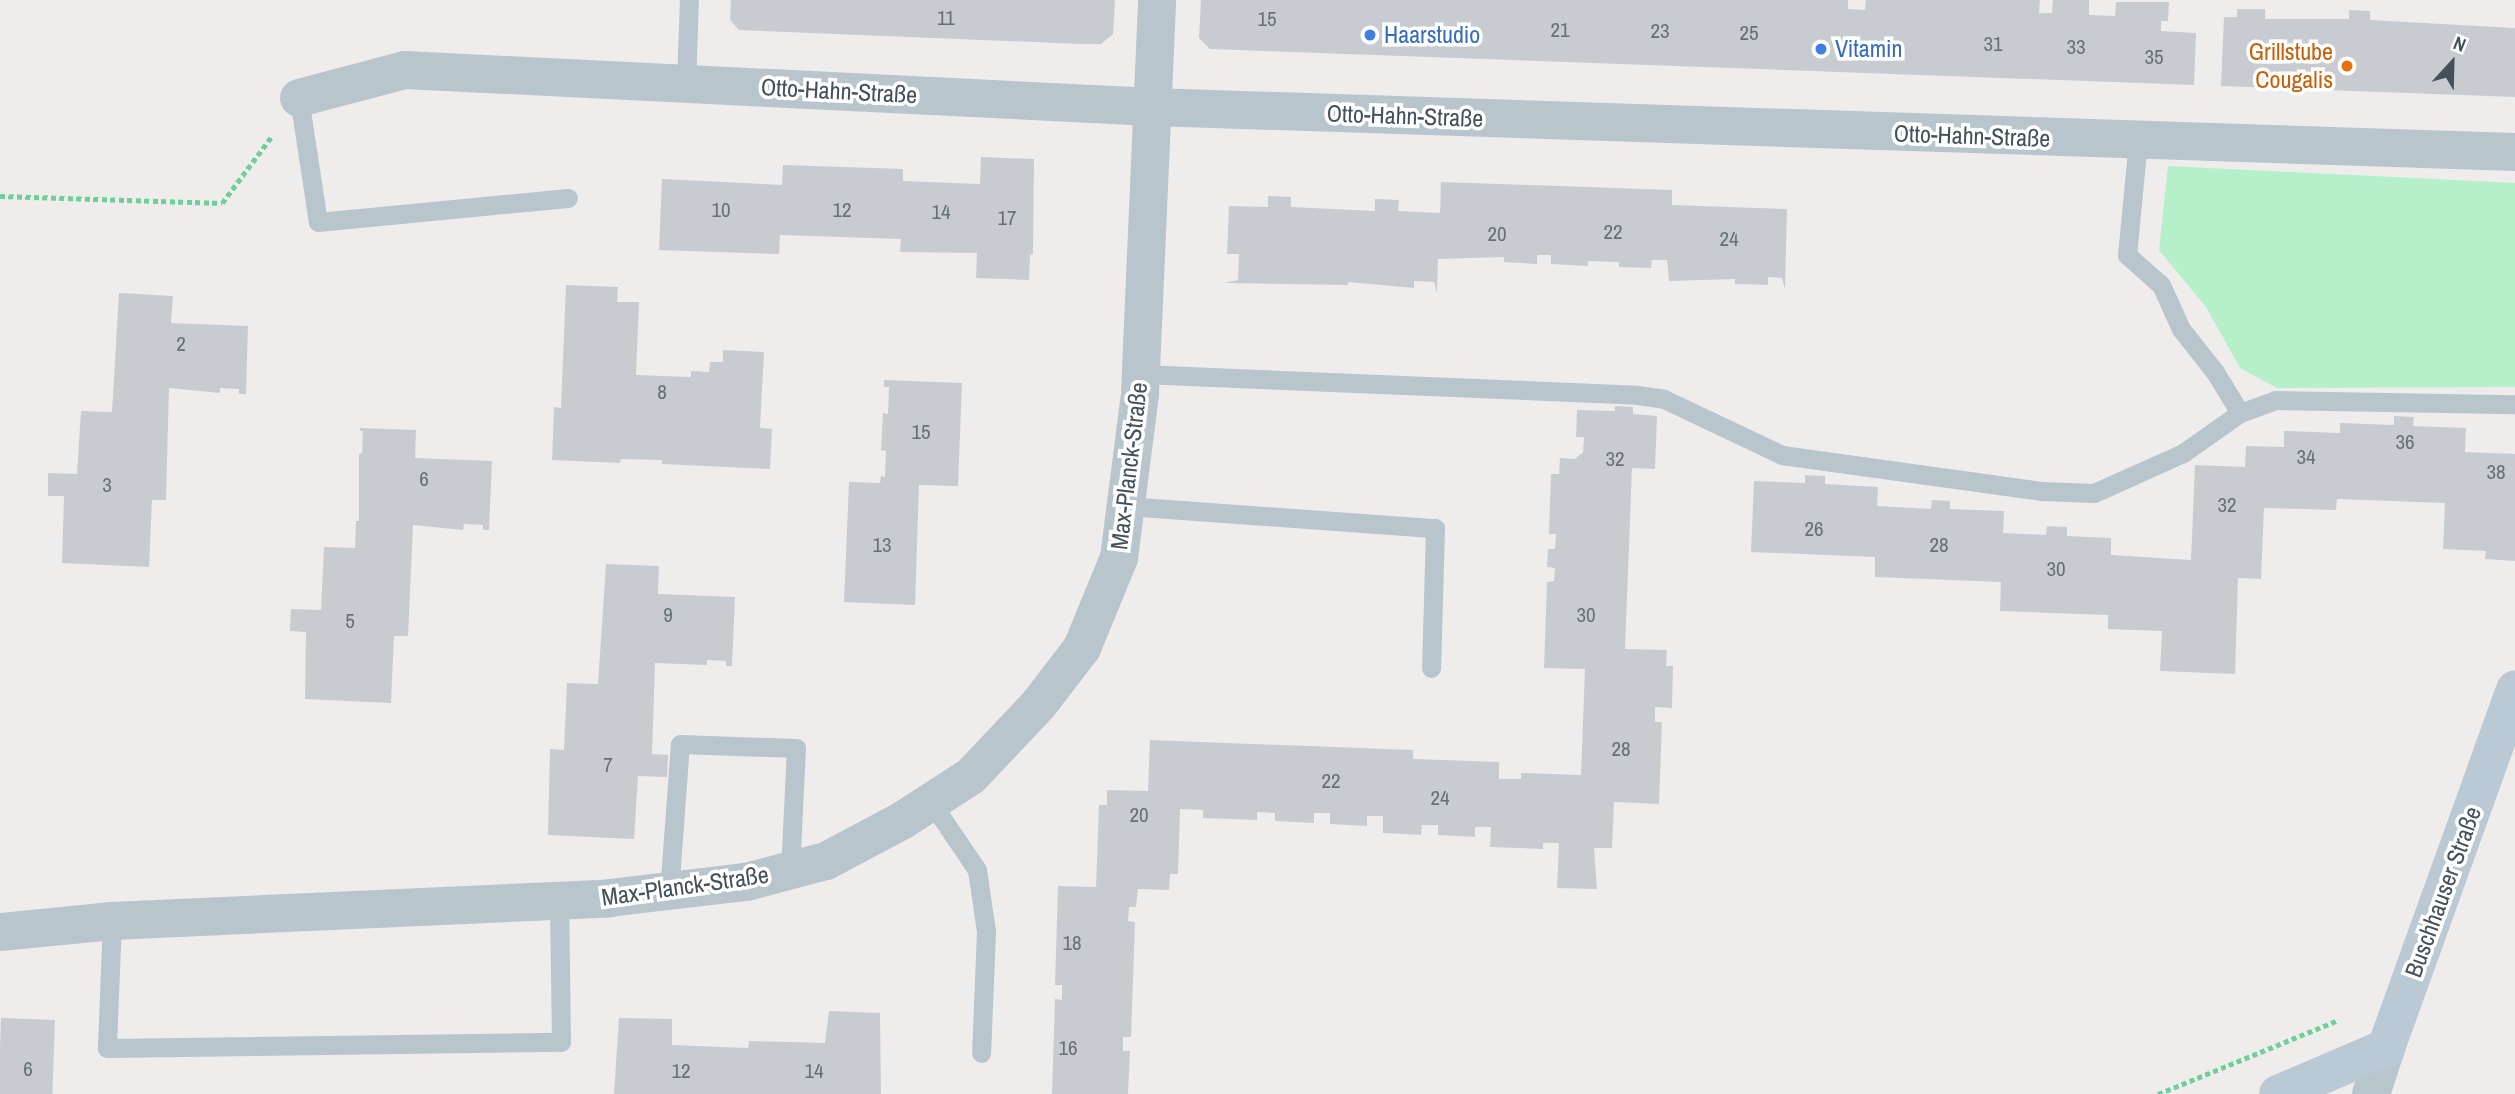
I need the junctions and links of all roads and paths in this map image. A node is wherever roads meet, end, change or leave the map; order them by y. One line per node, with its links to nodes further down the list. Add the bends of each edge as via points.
1 (689, 0): 3 (lane)
2 (1157, 0): 5 (street, Max-Planck-Straße)
3 (686, 84): 4 (street, Otto-Hahn-Straße, via 405,70); 5 (street, Otto-Hahn-Straße)
4 (299, 99): 8 (path, via 222,203); 9 (lane, via 318,222)
5 (1153, 107): 6 (street, Otto-Hahn-Straße); 10 (street, Max-Planck-Straße)
6 (2138, 141): 7 (street, Otto-Hahn-Straße); 12 (lane, via 2127,255 2161,285 2181,329)
7 (2515, 152)
8 (0, 196)
9 (568, 198)
10 (1141, 374): 12 (lane, via 1637,395 1664,399 1782,454 2054,492 2094,493 2183,453); 13 (street, Max-Planck-Straße)
11 (2515, 404): 12 (lane, via 2275,400)
12 (2241, 413)
13 (1126, 506): 14 (lane, via 1435,528); 16 (street, Max-Planck-Straße, via 1119,558 1082,648 1039,704 971,776)
14 (1431, 668)
15 (2515, 689): 25 (street, Buschhauser Straße)
16 (931, 802): 17 (street, Max-Planck-Straße, via 827,860); 26 (lane, via 976,870 986,930)
17 (790, 871): 18 (street, Max-Planck-Straße); 18 (lane, via 796,748 680,744)
18 (670, 893): 19 (street, Max-Planck-Straße)
19 (559, 900): 21 (street, Max-Planck-Straße); 21 (lane, via 561,1042 107,1048)
20 (0, 920): 22 (street, Max-Planck-Straße)
21 (112, 921): 22 (street, Max-Planck-Straße)
22 (51, 925): 23 (street, Max-Planck-Straße)
23 (0, 932)
24 (2346, 1017): 27 (path)
25 (2386, 1048): 28 (street); 29 (street, Buschhauser Straße)
26 (981, 1053)
27 (2158, 1094)
28 (2278, 1094)
29 (2371, 1094)

